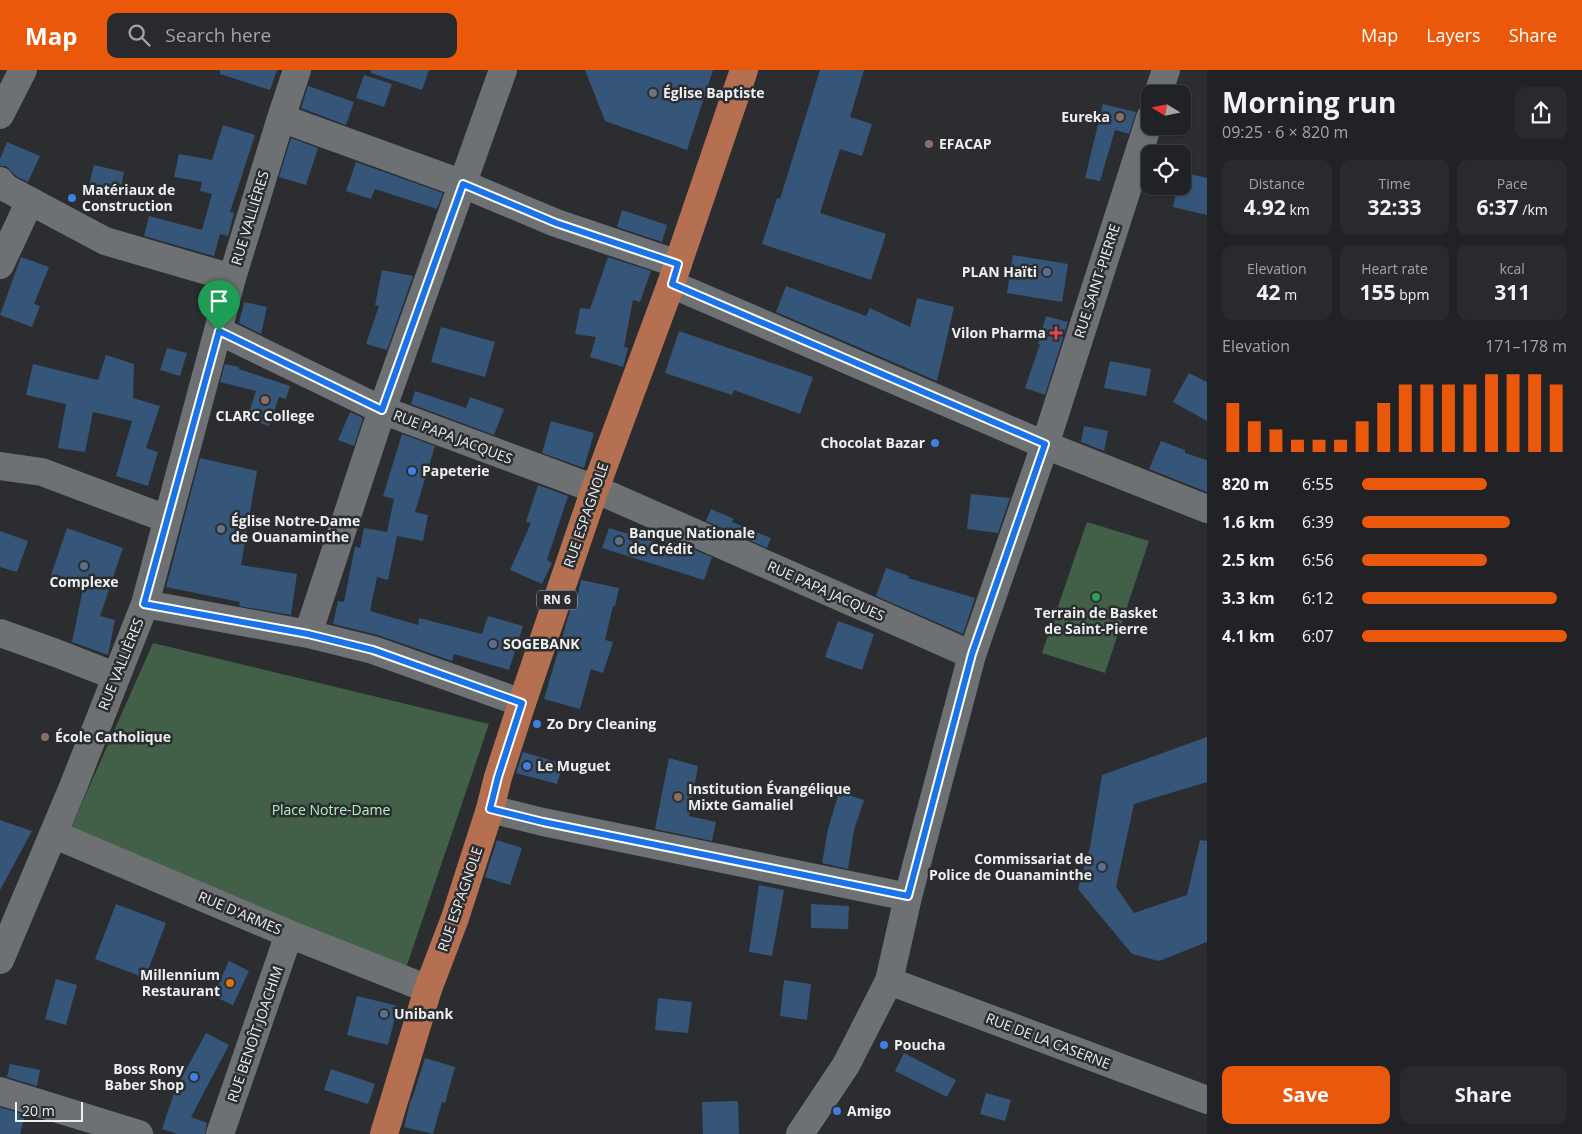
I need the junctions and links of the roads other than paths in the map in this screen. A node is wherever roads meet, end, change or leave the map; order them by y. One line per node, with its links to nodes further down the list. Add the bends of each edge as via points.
1 (23, 70): 7 (street)
2 (297, 70): 8 (street, RUE VALLIÈRES)
3 (503, 70): 11 (street)
4 (744, 70): 14 (main road, RUE ESPAGNOLE / RN 6)
5 (1166, 70): 6 (street)
6 (1161, 85)
7 (0, 115)
8 (281, 118): 11 (street); 15 (street, RUE VALLIÈRES)
9 (1145, 135): 18 (street, RUE SAINT-PIERRE)
10 (0, 181): 12 (street)
11 (463, 184): 14 (street); 17 (street)
12 (30, 201): 13 (street); 15 (street, via 105,241)
13 (0, 264)
14 (675, 274): 18 (street); 20 (main road, RUE ESPAGNOLE / RN 6)
15 (232, 278): 16 (street, RUE VALLIÈRES)
16 (219, 331): 17 (street, RUE PAPA JACQUES); 22 (street, RUE VALLIÈRES)
17 (382, 410): 20 (street, RUE PAPA JACQUES); 25 (street)
18 (1045, 444): 21 (street); 26 (street, RUE SAINT-PIERRE)
19 (0, 466): 22 (street, via 42,472)
20 (610, 496): 26 (street, RUE PAPA JACQUES); 28 (main road, RUE ESPAGNOLE / RN 6)
21 (1207, 509)
22 (167, 520): 23 (street, RUE VALLIÈRES)
23 (144, 604): 25 (street); 27 (street, RUE VALLIÈRES)
24 (0, 633): 27 (street)
25 (308, 634): 28 (street, via 373,650)
26 (972, 654): 31 (street, RUE SAINT-PIERRE)
27 (115, 676): 30 (street, RUE VALLIÈRES)
28 (522, 703): 29 (main road, RUE ESPAGNOLE / RN 6, via 498,777)
29 (506, 813): 31 (street); 36 (main road, RUE ESPAGNOLE / RN 6, via 454,918)
30 (53, 834): 32 (street, RUE VALLIÈRES); 33 (street, RUE D'ARMES)
31 (908, 896): 35 (street, RUE SAINT-PIERRE)
32 (9, 915): 34 (street, RUE VALLIÈRES)
33 (290, 934): 36 (street, RUE D'ARMES); 41 (street, RUE BENOÎT JOACHIM)
34 (0, 960)
35 (890, 982): 38 (street, RUE DE LA CASERNE); 43 (street, RUE SAINT-PIERRE, via 846,1064)
36 (428, 989): 42 (main road, RUE ESPAGNOLE / RN 6)
37 (0, 1091): 39 (street)
38 (1207, 1100)
39 (82, 1126): 40 (street)
40 (139, 1134)
41 (220, 1134)
42 (384, 1134)
43 (800, 1134)

